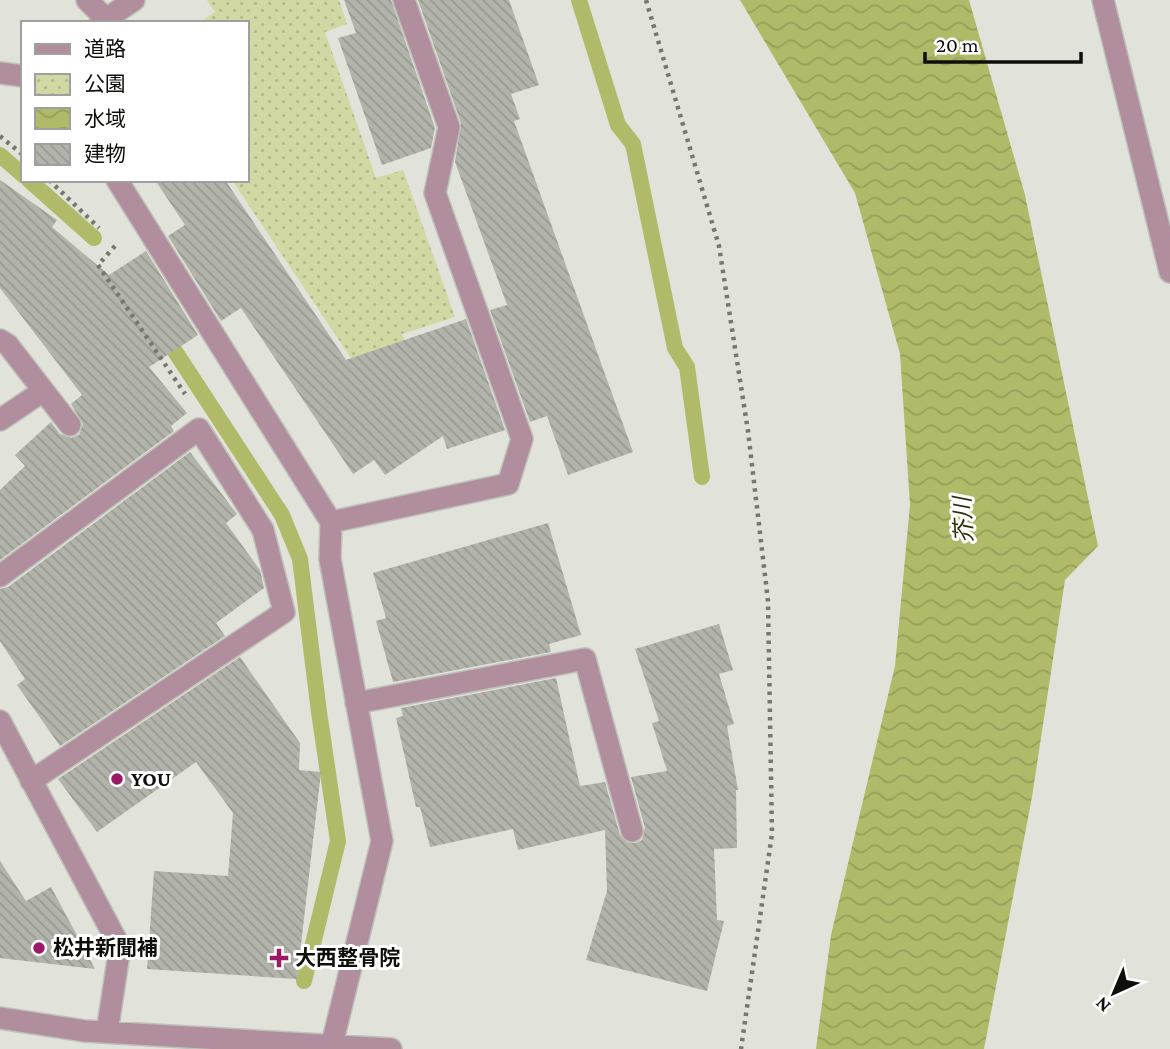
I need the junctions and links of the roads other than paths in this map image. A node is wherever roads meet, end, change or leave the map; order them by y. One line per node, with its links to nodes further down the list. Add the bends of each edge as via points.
1 (87, 0): 5 (street)
2 (134, 0): 5 (street)
3 (404, 0): 14 (street, via 450,127 435,193 523,439 508,484)
4 (1102, 0): 9 (street)
5 (103, 21)
6 (0, 73): 7 (street)
7 (21, 76)
8 (118, 182): 14 (street)
9 (1170, 272)
10 (0, 340): 11 (street)
11 (43, 391): 12 (street); 13 (street)
12 (0, 419)
13 (70, 425)
14 (331, 522): 16 (street, via 330,559)
15 (0, 576): 18 (street, via 199,429 263,530 284,612)
16 (356, 703): 19 (street, via 586,659); 23 (street, via 382,841)
17 (0, 721): 18 (street)
18 (31, 781): 21 (street, via 120,947)
19 (632, 831)
20 (0, 1018): 22 (street)
21 (107, 1032): 22 (street); 23 (street)
22 (83, 1040)
23 (332, 1044): 24 (street)
24 (391, 1049)

